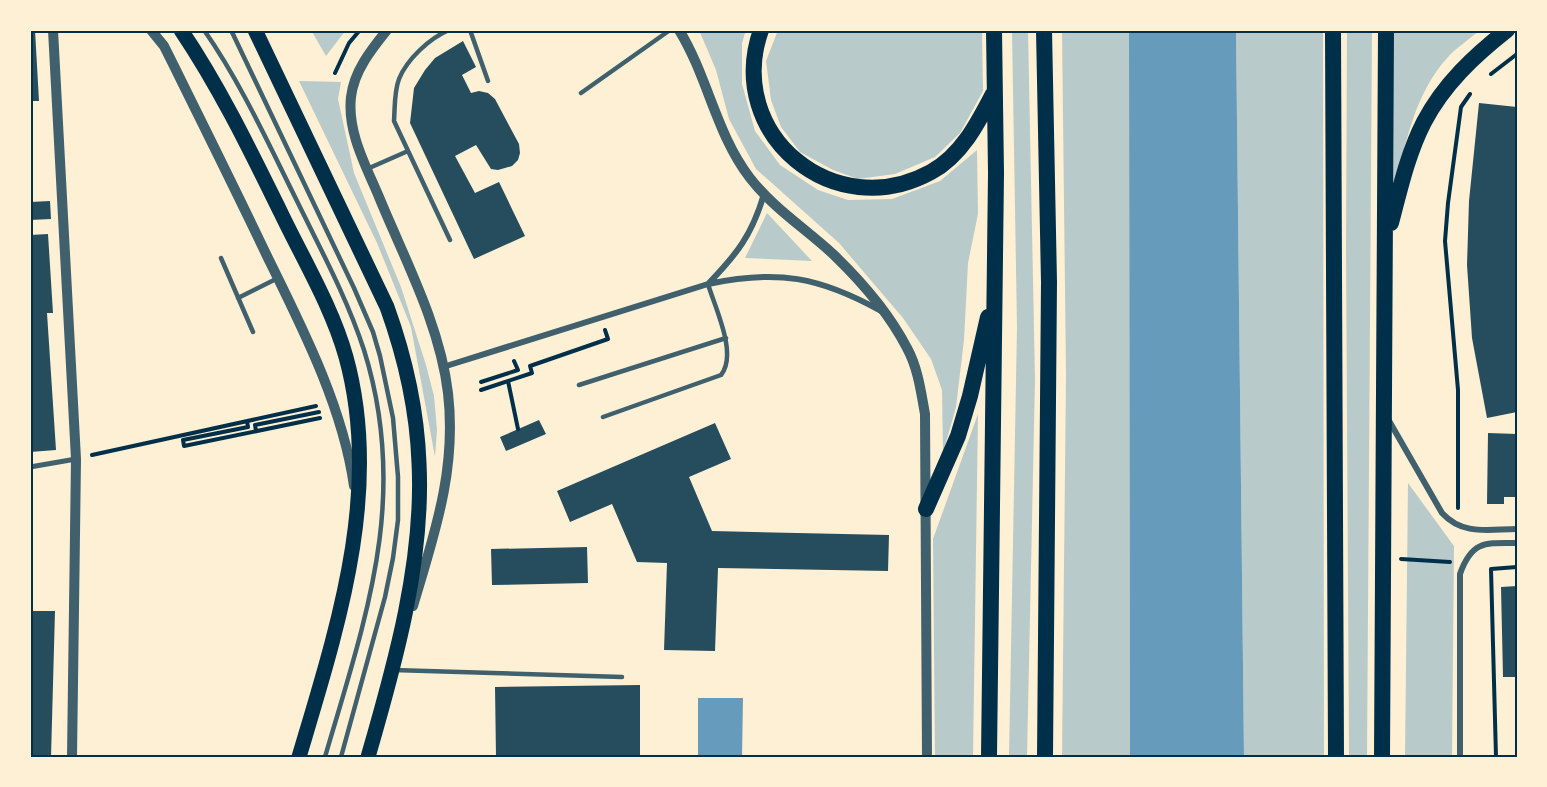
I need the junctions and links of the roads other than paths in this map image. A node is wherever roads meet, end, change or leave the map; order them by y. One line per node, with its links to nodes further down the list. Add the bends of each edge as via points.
1 (53, 30): 38 (street)
2 (151, 30): 27 (street, via 164,46)
3 (181, 30): 40 (main road, via 243,136 345,355 360,441)
4 (204, 30): 48 (lane, via 254,114 334,275 364,351 380,419 384,469 377,561 362,632)
5 (231, 30): 49 (lane, via 373,332 393,418 398,520 393,558 386,597)
6 (255, 30): 44 (main road, via 387,308 408,376 419,463 418,510 410,583)
7 (387, 30): 22 (street, via 366,57 351,96 356,143)
8 (449, 30): 21 (lane, via 411,60 400,78 394,121)
9 (470, 30): 18 (lane)
10 (670, 30): 20 (lane)
11 (680, 30): 23 (street, via 693,51 737,159)
12 (760, 30): 19 (highway, via 753,80 760,111 777,144 803,166 833,182 862,189 885,187 932,172 956,153)
13 (994, 30): 19 (highway)
14 (1044, 30): 53 (highway, via 1049,282)
15 (1333, 30): 54 (highway)
16 (1386, 30): 25 (highway)
17 (1507, 30): 25 (highway, via 1474,56 1445,88 1423,123)
18 (488, 81)
19 (995, 91): 28 (highway)
20 (581, 93)
21 (408, 151): 22 (lane); 24 (lane)
22 (367, 169): 34 (street, via 423,301)
23 (764, 194): 29 (street, via 748,236); 31 (street, via 834,255)
24 (450, 240)
25 (1385, 244): 36 (highway)
26 (221, 258): 30 (lane)
27 (278, 278): 30 (lane); 40 (street, via 332,402)
28 (995, 278): 41 (highway, via 970,396 958,436); 52 (highway)
29 (708, 284): 31 (street, via 766,275 792,277 850,294); 33 (lane); 34 (street)
30 (238, 298): 32 (lane)
31 (886, 314): 41 (street, via 908,349 920,382 926,414)
32 (253, 332)
33 (726, 338): 35 (lane); 37 (lane, via 727,363 720,375)
34 (443, 367): 44 (street, via 450,415 446,485 441,514)
35 (579, 385)
36 (1385, 413): 42 (street, via 1442,513 1458,526 1471,529); 55 (highway)
37 (603, 417)
38 (76, 459): 39 (street); 46 (street)
39 (30, 467)
40 (357, 509): 47 (main road, via 339,616)
41 (926, 509): 51 (street)
42 (1517, 529)
43 (1517, 543): 56 (street, via 1480,546 1470,552 1460,573)
44 (393, 670): 45 (lane); 50 (main road)
45 (622, 677)
46 (72, 757)
47 (299, 757)
48 (325, 757)
49 (341, 757)
50 (368, 757)
51 (927, 757)
52 (989, 757)
53 (1045, 757)
54 (1336, 757)
55 (1382, 757)
56 (1460, 757)

